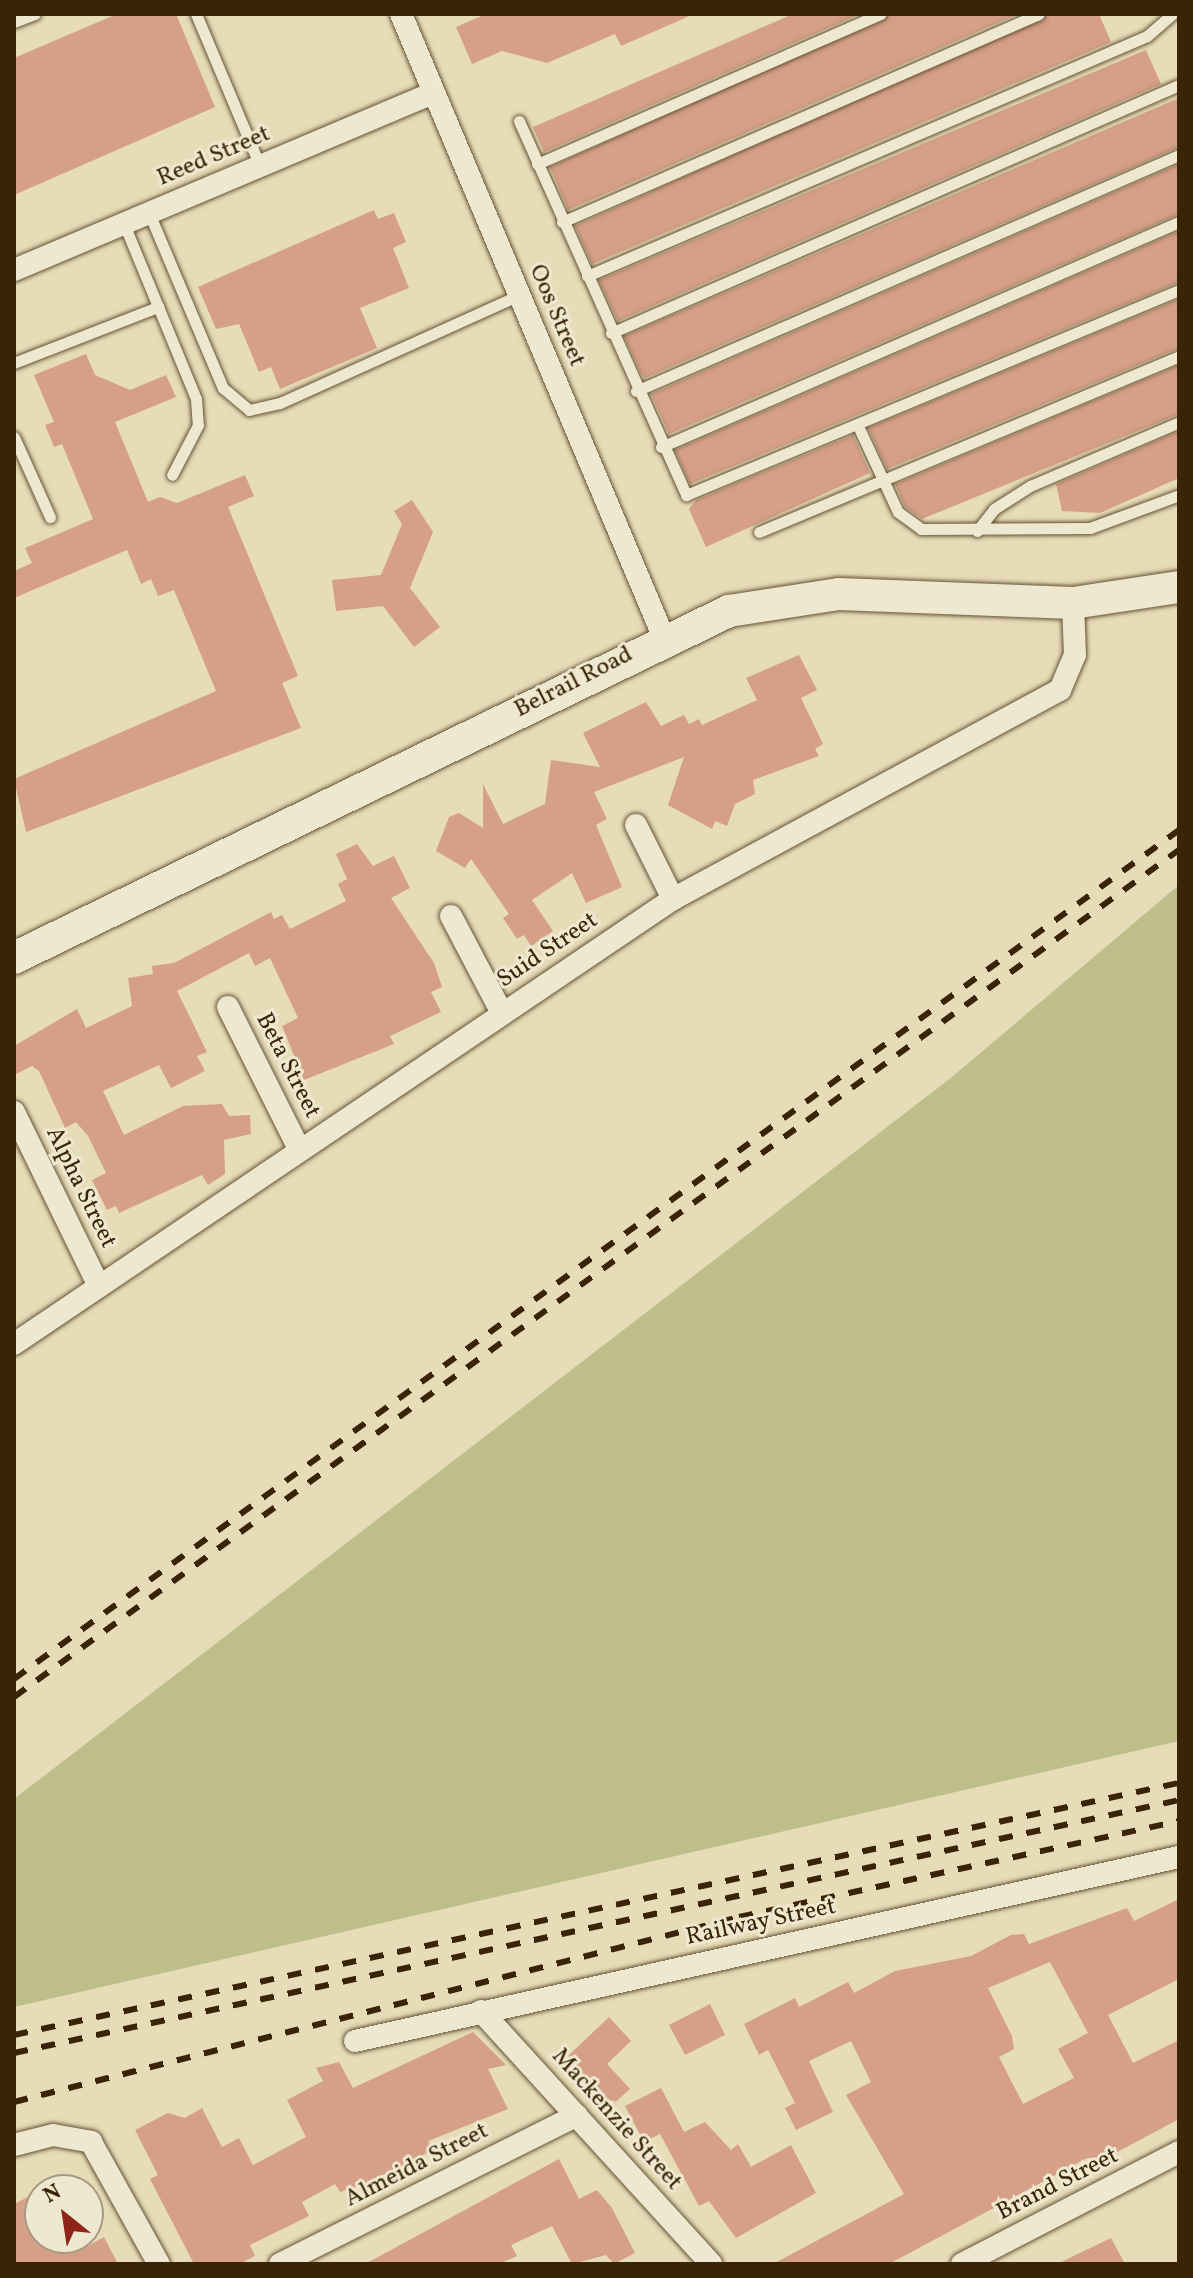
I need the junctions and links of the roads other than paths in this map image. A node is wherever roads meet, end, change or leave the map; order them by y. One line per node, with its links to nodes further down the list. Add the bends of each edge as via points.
1 (35, 14): 7 (lane)
2 (196, 14): 13 (lane)
3 (401, 14): 9 (street, Oos Street)
4 (881, 14): 12 (lane)
5 (1039, 14): 15 (lane)
6 (1172, 14): 19 (lane, via 1147,36)
7 (14, 22)
8 (1179, 85): 23 (lane)
9 (433, 93): 13 (street, Reed Street); 21 (street, Oos Street)
10 (519, 121): 12 (lane)
11 (1179, 155): 26 (lane)
12 (537, 164): 15 (lane)
13 (260, 166): 14 (street, Reed Street)
14 (149, 213): 17 (street, Reed Street); 21 (lane, via 223,388 249,410 280,403)
15 (562, 222): 19 (lane)
16 (1179, 222): 30 (lane)
17 (124, 224): 18 (street, Reed Street); 22 (lane)
18 (14, 270)
19 (587, 276): 23 (lane)
20 (1179, 290): 28 (lane)
21 (519, 295): 39 (street, Oos Street)
22 (158, 307): 25 (lane); 31 (lane, via 198,413)
23 (611, 333): 26 (lane)
24 (1179, 356): 32 (lane)
25 (14, 363)
26 (636, 391): 30 (lane)
27 (1179, 422): 35 (lane, via 1021,492)
28 (858, 426): 30 (lane, via 694,496 681,491); 32 (lane)
29 (14, 437): 34 (lane)
30 (661, 447)
31 (172, 475)
32 (884, 481): 35 (lane, via 911,527); 36 (lane)
33 (1179, 495): 35 (lane, via 1090,528)
34 (50, 517)
35 (977, 531)
36 (759, 532)
37 (1179, 587): 38 (street, Belrail Road)
38 (1073, 603): 39 (street, Belrail Road, via 800,596 729,611); 41 (street, Suid Street, via 1075,655 1060,690)
39 (664, 638): 43 (street, Belrail Road)
40 (636, 825): 41 (street)
41 (673, 899): 45 (street, Suid Street)
42 (451, 916): 45 (street)
43 (14, 958)
44 (228, 1007): 47 (street, Beta Street)
45 (502, 1013): 47 (street, Suid Street)
46 (14, 1112): 48 (street, Alpha Street)
47 (299, 1149): 48 (street, Suid Street)
48 (99, 1286): 49 (street, Suid Street)
49 (14, 1344)
50 (1179, 1857): 51 (street, Railway Street)
51 (481, 2011): 52 (street, Railway Street); 53 (street, Mackenzie Street)
52 (355, 2041)
53 (577, 2115): 57 (street, Almeida Street); 58 (street, Mackenzie Street)
54 (14, 2145): 56 (street, via 71,2138 91,2142)
55 (1179, 2152): 59 (street, Brand Street)
56 (159, 2264)
57 (280, 2264)
58 (711, 2264)
59 (962, 2264)

